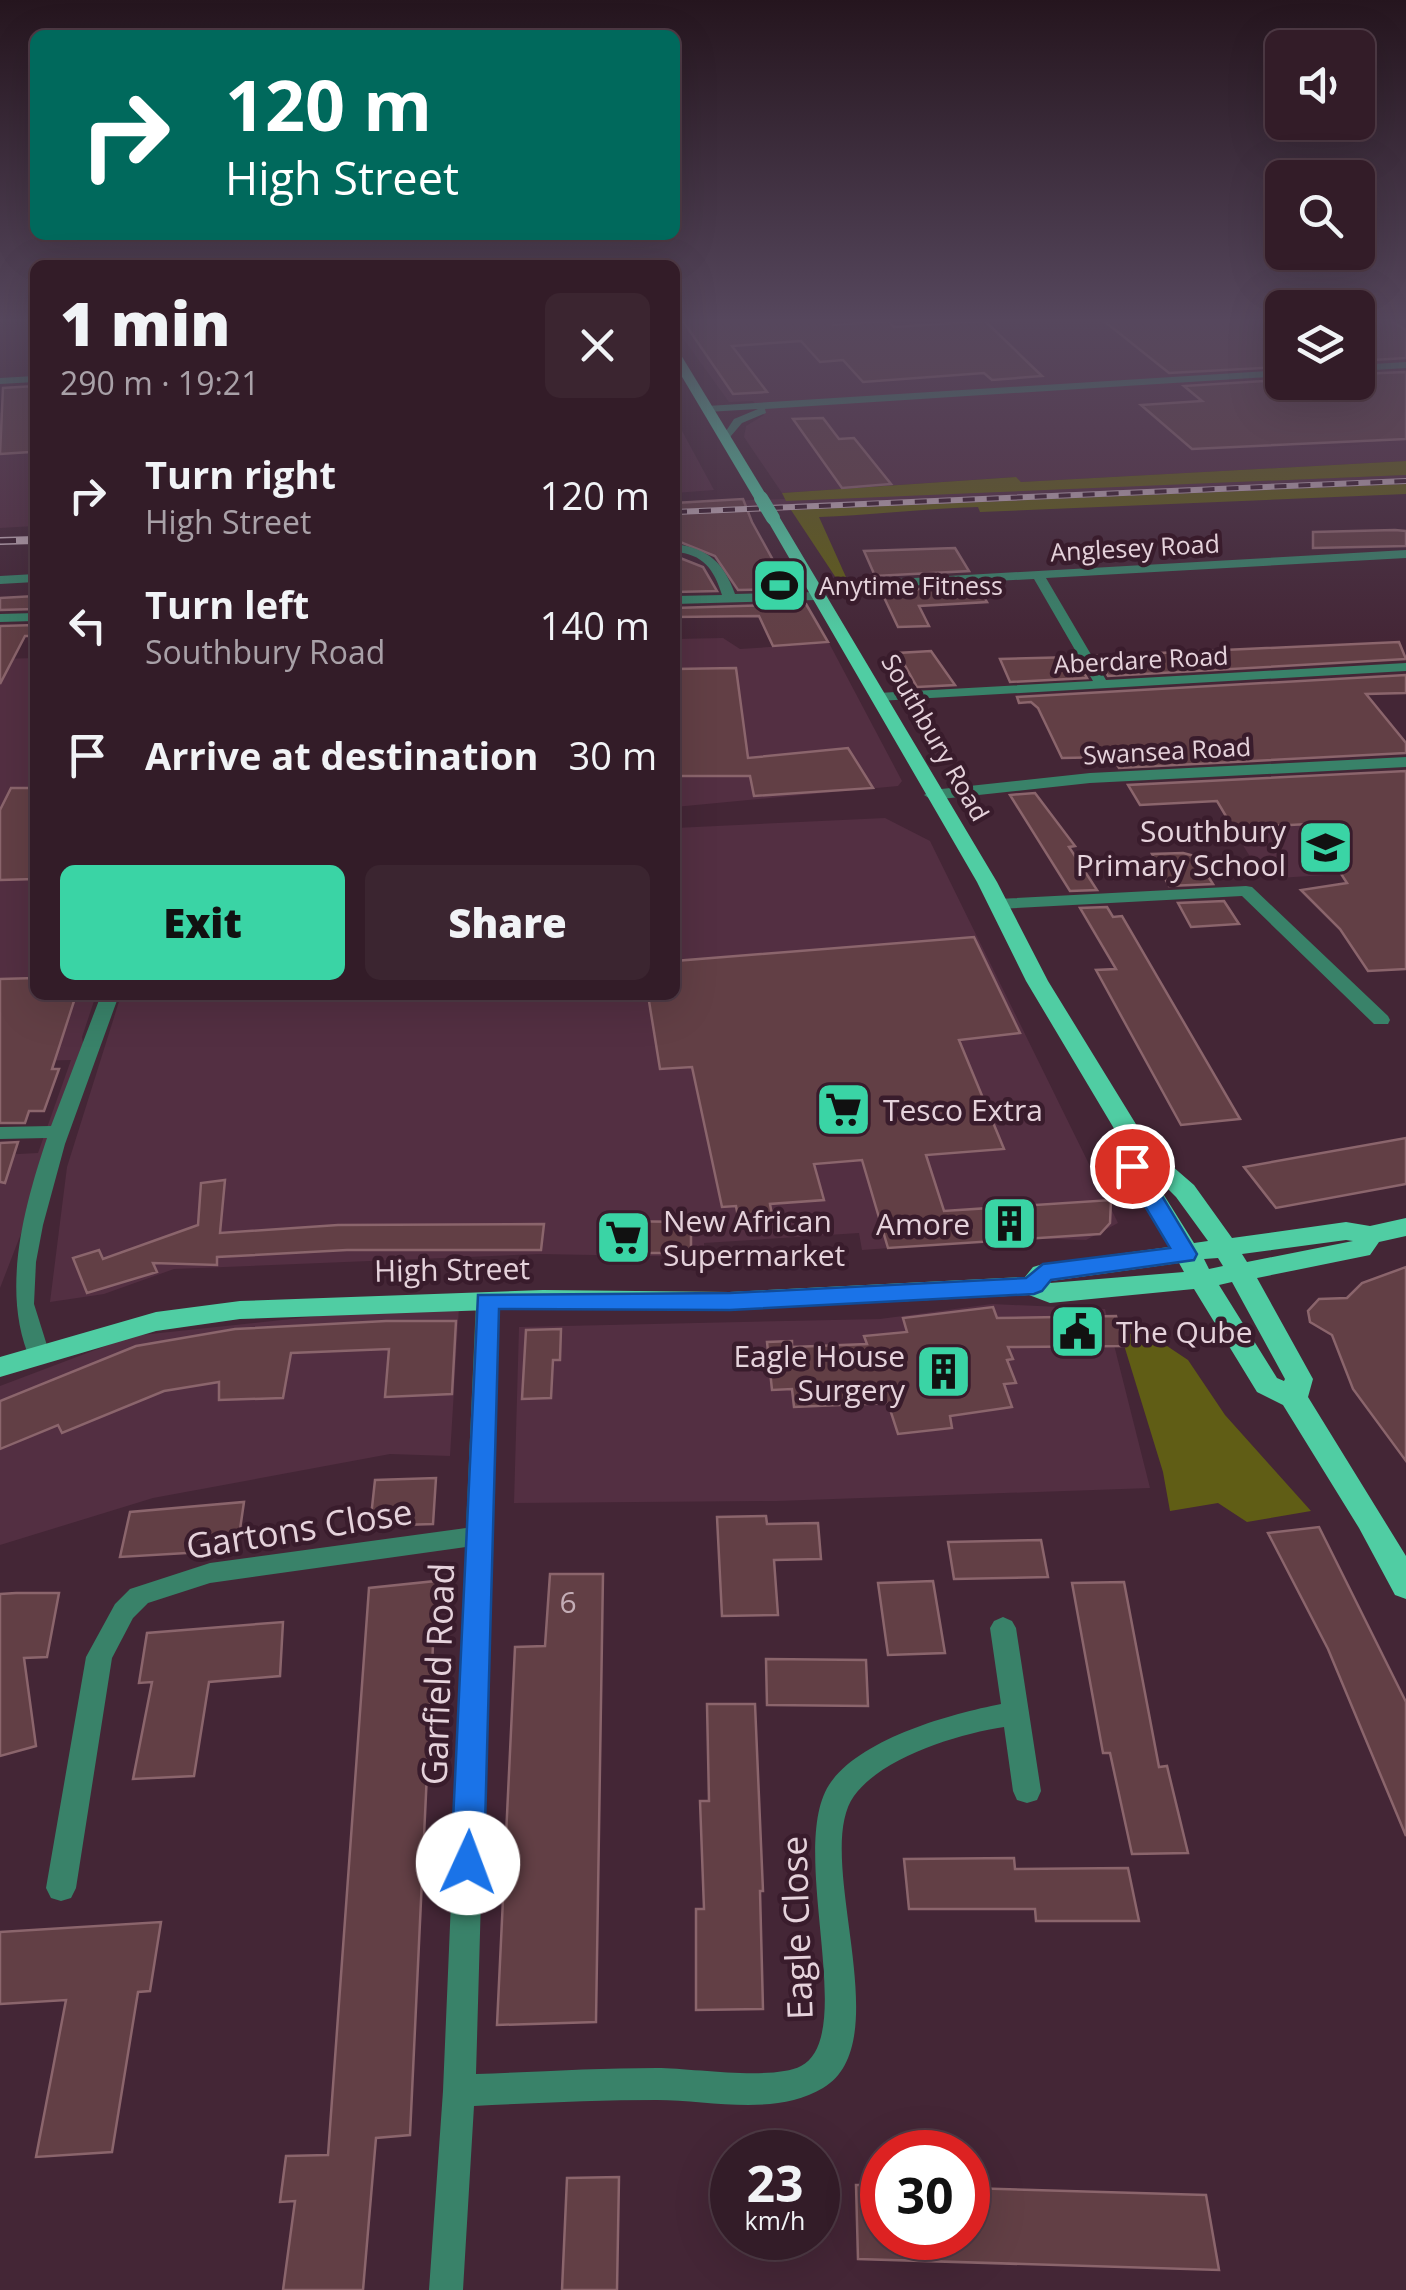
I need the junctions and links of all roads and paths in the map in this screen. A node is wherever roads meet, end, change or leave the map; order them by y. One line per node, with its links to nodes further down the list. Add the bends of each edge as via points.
1 (718, 428): 3 (main road, Southbury Road)
2 (733, 428): 3 (street)
3 (725, 440): 10 (main road, Southbury Road, bridge)
4 (680, 549): 11 (street, via 714,561)
5 (1406, 554): 6 (street, Anglesey Road)
6 (1038, 575): 9 (street, Anglesey Road); 16 (street)
7 (30, 578): 8 (street)
8 (0, 580)
9 (867, 584)
10 (816, 596): 11 (street); 17 (main road, Southbury Road)
11 (730, 599): 12 (street)
12 (680, 600)
13 (30, 616): 14 (street)
14 (0, 618)
15 (1406, 667): 16 (street, Aberdare Road)
16 (1101, 683): 17 (street, Aberdare Road)
17 (878, 696): 19 (main road, Southbury Road)
18 (1406, 762): 19 (street, Swansea Road)
19 (932, 795): 20 (main road, Southbury Road)
20 (998, 904): 22 (street, via 1246,891); 25 (main road, Southbury Road)
21 (108, 1000): 23 (street)
22 (1381, 1020)
23 (62, 1132): 24 (street); 34 (street, via 32,1227 25,1275 25,1316)
24 (0, 1133)
25 (1141, 1152): 28 (main road, Southbury Road, via 1162,1162); 29 (main road, Southbury Road, via 1132,1166)
26 (1406, 1227): 27 (main road, High Street)
27 (1370, 1235): 28 (main road, High Street, via 1346,1230); 30 (main road, High Street, via 1362,1248)
28 (1223, 1249): 29 (main road, High Street); 30 (main road, Southbury Road)
29 (1185, 1254): 31 (main road); 32 (main road, High Street, via 1043,1272)
30 (1240, 1274): 31 (main road, High Street); 36 (main road, Southbury Road, via 1299,1379)
31 (1202, 1280): 32 (main road, High Street, via 1050,1294); 36 (main road, via 1267,1385)
32 (1034, 1286): 33 (main road, High Street, via 730,1302)
33 (487, 1301): 34 (main road, High Street, via 205,1313); 37 (street, Garfield Road)
34 (38, 1355): 35 (main road, High Street)
35 (0, 1367)
36 (1293, 1398): 38 (main road)
37 (479, 1536): 42 (street, Gartons Close, via 210,1573 138,1596 99,1657); 43 (street, Garfield Road)
38 (1406, 1586)
39 (1003, 1628): 40 (street)
40 (1016, 1713): 41 (street); 43 (street, Eagle Close, via 938,1732 883,1758 840,1790 829,1819 840,1992 836,2050 814,2076 775,2086)
41 (1027, 1791)
42 (61, 1888)
43 (459, 2090): 44 (street, Garfield Road)
44 (446, 2290)

